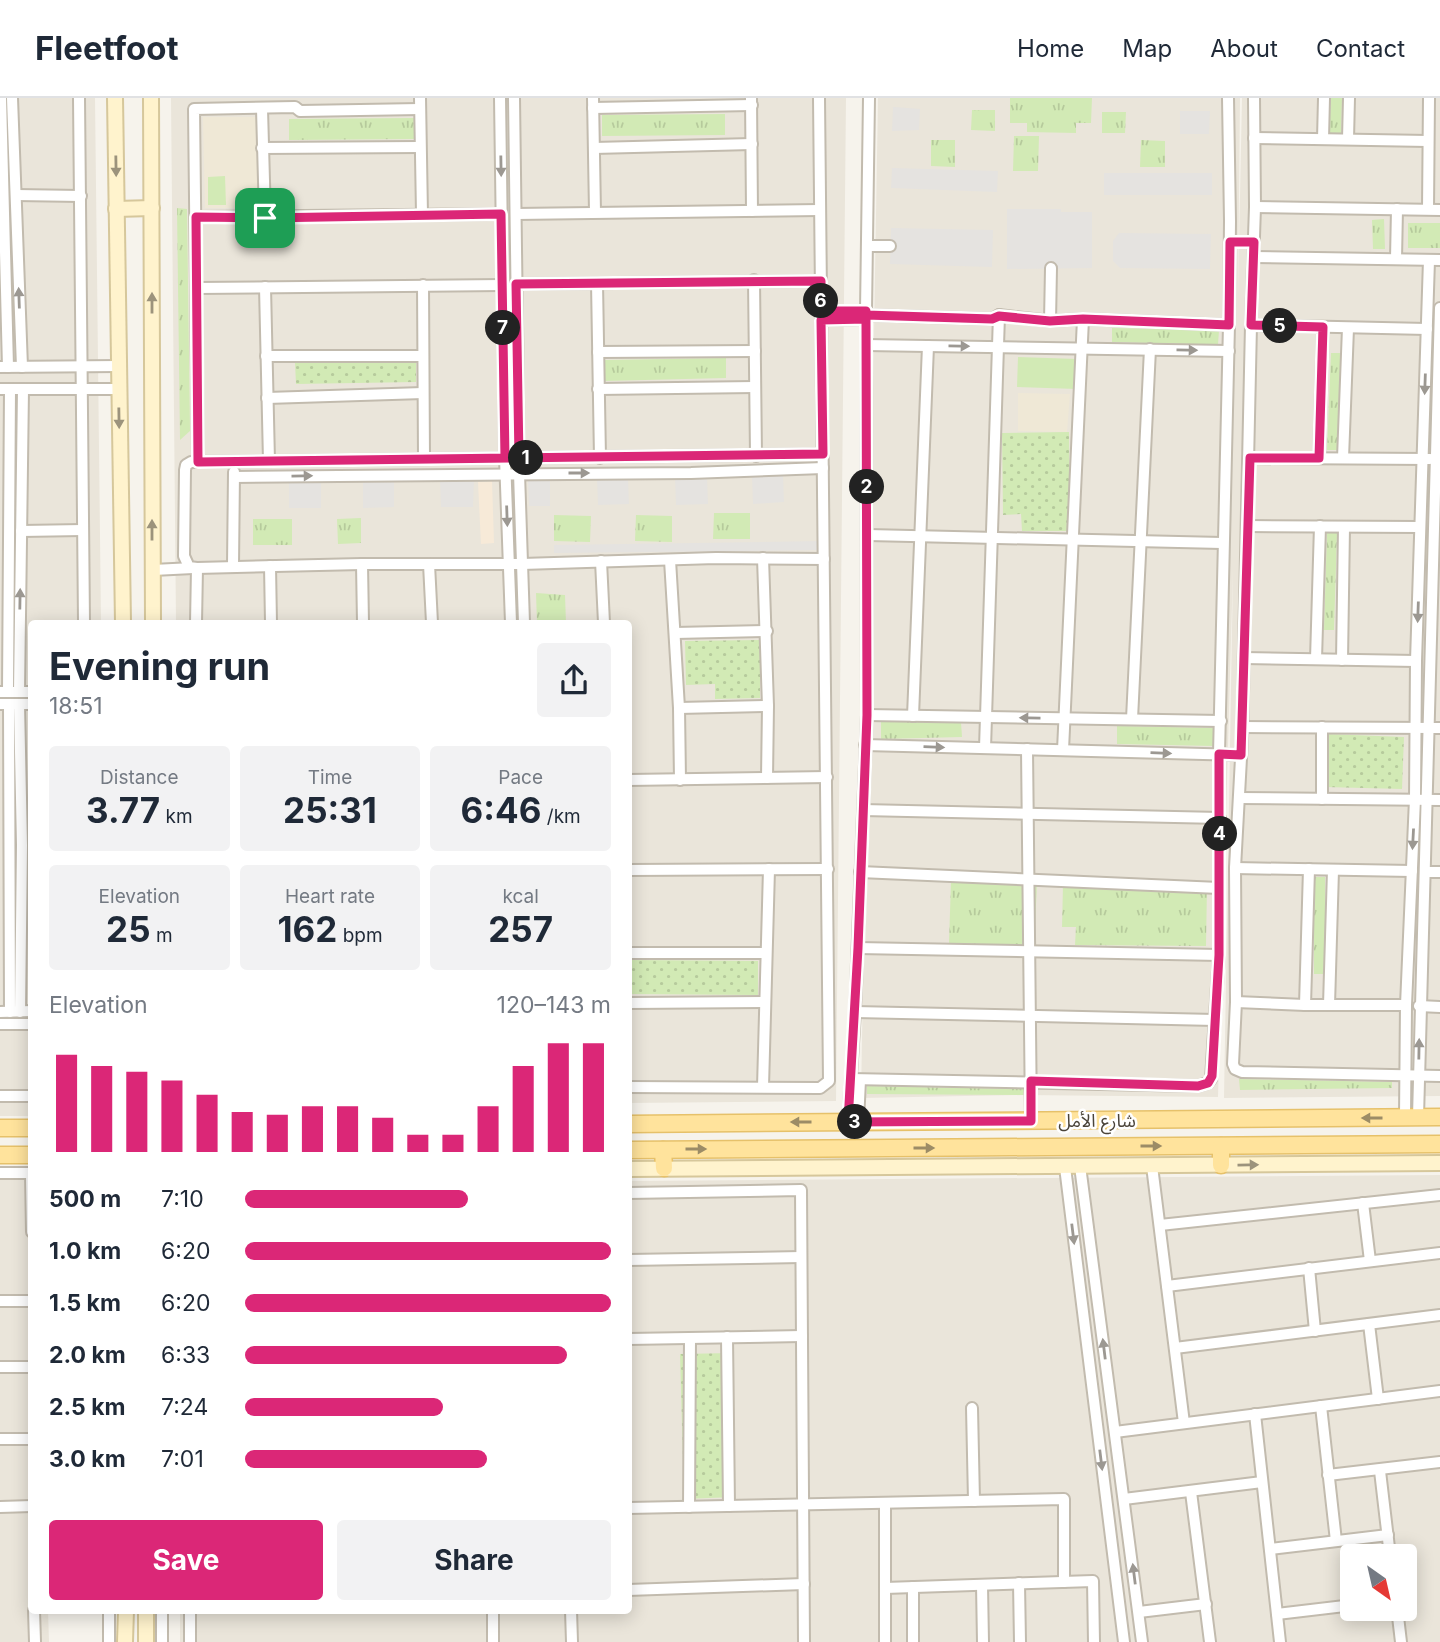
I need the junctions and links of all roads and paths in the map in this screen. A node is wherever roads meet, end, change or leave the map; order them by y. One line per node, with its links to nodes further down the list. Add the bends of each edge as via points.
1 (1, 98): 20 (street)
2 (12, 98): 29 (street)
3 (79, 98): 30 (street)
4 (115, 98): 33 (main road, one-way to 33)
5 (151, 98): 32 (main road)
6 (500, 98): 40 (street, one-way to 40)
7 (514, 98): 41 (street)
8 (819, 98): 35 (street)
9 (869, 98): 48 (street)
10 (1228, 98): 45 (street)
11 (1254, 98): 21 (street)
12 (1324, 98): 22 (street)
13 (1349, 98): 23 (street)
14 (1429, 98): 24 (street)
15 (752, 102): 17 (street); 25 (street)
16 (295, 103): 18 (street, via 300,111); 19 (street)
17 (593, 103): 28 (street)
18 (420, 104): 26 (street)
19 (262, 109): 27 (street); 42 (street, via 194,109)
20 (1, 128): 55 (street)
21 (1254, 138): 22 (street); 31 (street)
22 (1323, 139): 23 (street)
23 (1348, 139): 24 (street)
24 (1427, 141): 36 (street)
25 (752, 144): 28 (street); 37 (street)
26 (420, 147): 27 (street); 39 (street)
27 (262, 148): 43 (street)
28 (594, 148): 38 (street)
29 (16, 195): 30 (street); 88 (street, one-way to 29)
30 (81, 196): 85 (street)
31 (1255, 207): 34 (street); 44 (street)
32 (152, 208): 33 (main road); 139 (main road, one-way to 32)
33 (116, 209): 86 (main road)
34 (1397, 209): 36 (street); 51 (street)
35 (820, 210): 37 (street); 56 (street)
36 (1434, 210)
37 (752, 211): 38 (street)
38 (595, 212): 41 (street)
39 (422, 214): 40 (street); 43 (street)
40 (501, 214): 60 (street)
41 (516, 214): 58 (street)
42 (196, 217): 43 (street); 61 (street)
43 (265, 218)
44 (1255, 220): 45 (street); 47 (street)
45 (1230, 221): 46 (street)
46 (1230, 242): 47 (street); 69 (street)
47 (1254, 242): 50 (street)
48 (867, 246): 49 (street); 65 (street)
49 (890, 246)
50 (1254, 257): 51 (street); 70 (street)
51 (1396, 259): 52 (street)
52 (1434, 260): 73 (street)
53 (1051, 268): 68 (street)
54 (754, 280): 56 (street); 57 (street); 80 (street)
55 (3, 281): 87 (street)
56 (821, 281): 64 (street)
57 (597, 282): 58 (street); 82 (street)
58 (516, 284): 100 (street)
59 (423, 285): 60 (street); 62 (street); 84 (street)
60 (503, 285): 99 (street)
61 (198, 288): 62 (street); 108 (street)
62 (265, 288): 83 (street)
63 (1440, 308): 74 (street)
64 (821, 315): 65 (street); 97 (street)
65 (866, 315): 66 (street); 75 (street)
66 (999, 316): 68 (street); 77 (street)
67 (1083, 319): 68 (street); 69 (street); 78 (street)
68 (1050, 321)
69 (1229, 325): 81 (street)
70 (1251, 325): 71 (street); 102 (street)
71 (1323, 327): 72 (street); 103 (street)
72 (1348, 328): 73 (street); 104 (street)
73 (1427, 329): 106 (street, one-way to 106)
74 (1440, 330): 106 (street)
75 (866, 345): 76 (street); 122 (street)
76 (928, 346): 77 (street, one-way to 77); 123 (street)
77 (998, 348): 78 (street); 124 (street)
78 (1082, 348): 79 (street); 125 (street)
79 (1150, 349): 81 (street, one-way to 81); 126 (street)
80 (755, 351): 82 (street); 89 (street)
81 (1229, 351): 127 (street)
82 (597, 352): 94 (street)
83 (266, 356): 84 (street); 96 (street)
84 (423, 356): 95 (street)
85 (82, 366): 86 (street); 88 (street); 92 (street)
86 (119, 366): 93 (main road)
87 (4, 367): 88 (street)
88 (22, 367)
89 (755, 387): 94 (street); 98 (street)
90 (5, 389): 91 (street); 110 (street)
91 (23, 389): 92 (street); 121 (street)
92 (82, 389): 93 (street); 120 (street)
93 (119, 389): 141 (main road, one-way to 141)
94 (598, 389): 101 (street)
95 (423, 393): 96 (street); 105 (street)
96 (267, 398): 107 (street)
97 (823, 454): 98 (street); 111 (street)
98 (756, 456): 101 (street)
99 (505, 458): 100 (street); 105 (street); 113 (street)
100 (519, 458): 101 (street); 112 (street)
101 (600, 458)
102 (1250, 458): 103 (street); 115 (street)
103 (1319, 458): 104 (street)
104 (1343, 458): 106 (street)
105 (424, 459): 107 (street)
106 (1432, 459): 118 (street); 119 (street)
107 (269, 461): 109 (street)
108 (198, 462): 109 (street); 138 (street, via 188,463 185,470 184,556 186,564)
109 (233, 462): 114 (street)
110 (6, 465): 157 (street)
111 (823, 468): 112 (street, one-way to 111); 129 (street)
112 (519, 473): 113 (street); 135 (street)
113 (506, 474): 114 (street, one-way to 113); 134 (street, one-way to 134)
114 (234, 477): 136 (street)
115 (1248, 526): 116 (street); 152 (street)
116 (1320, 526): 117 (street); 153 (street)
117 (1344, 527): 118 (street); 154 (street)
118 (1420, 527): 155 (street, one-way to 155)
119 (1437, 529): 156 (street)
120 (83, 530): 121 (street); 140 (street)
121 (21, 531): 157 (street, one-way to 121)
122 (868, 535): 123 (street); 162 (street)
123 (920, 536): 124 (street); 163 (street)
124 (992, 538): 125 (street); 164 (street)
125 (1073, 539): 126 (street); 165 (street)
126 (1141, 540): 127 (street); 166 (street)
127 (1223, 543): 167 (street)
128 (763, 558): 129 (street); 130 (street); 150 (street)
129 (824, 559): 181 (street)
130 (670, 560): 131 (street); 151 (street)
131 (601, 561): 135 (street); 149 (street)
132 (362, 564): 133 (street); 137 (street); 145 (street)
133 (429, 564): 134 (street); 146 (street)
134 (509, 564): 135 (street); 147 (street)
135 (522, 564): 148 (street)
136 (233, 566): 137 (street); 138 (street)
137 (270, 566): 144 (street)
138 (195, 568): 139 (street); 143 (street)
139 (152, 570): 142 (main road)
140 (84, 620)
141 (122, 620)
142 (153, 620)
143 (196, 620)
144 (271, 620)
145 (363, 620)
146 (432, 620)
147 (511, 620)
148 (524, 620)
149 (604, 620)
150 (767, 631): 151 (street); 160 (street)
151 (675, 633): 161 (street)
152 (1244, 658): 153 (street); 168 (street)
153 (1316, 659): 154 (street)
154 (1342, 660): 155 (street)
155 (1416, 661): 170 (street)
156 (1435, 661): 171 (street)
157 (10, 692): 158 (street); 159 (street)
158 (28, 692)
159 (11, 704): 185 (street); 194 (street)
160 (768, 706): 161 (street); 182 (street)
161 (679, 708): 184 (street)
162 (867, 715): 163 (street); 175 (street)
163 (913, 716): 164 (street)
164 (986, 717): 165 (street, one-way to 164); 176 (street)
165 (1065, 718): 166 (street); 178 (street)
166 (1132, 719): 167 (street)
167 (1221, 721): 173 (street)
168 (1242, 727): 169 (street); 174 (street)
169 (1322, 727): 170 (street); 187 (street)
170 (1415, 728): 171 (street); 188 (street)
171 (1427, 728): 172 (street); 189 (street)
172 (1440, 729)
173 (1220, 740): 174 (street); 179 (street)
174 (1242, 740): 180 (street)
175 (865, 745): 176 (street, one-way to 176); 191 (street)
176 (985, 748): 177 (street)
177 (1027, 749): 178 (street); 192 (street)
178 (1063, 750): 179 (street, one-way to 179)
179 (1219, 754): 180 (street); 193 (street)
180 (1241, 755): 186 (street)
181 (827, 777): 182 (street); 197 (street)
182 (767, 778): 184 (street)
183 (632, 780): 184 (street)
184 (680, 780)
185 (5, 788): 207 (street)
186 (1239, 798): 187 (street); 195 (street)
187 (1322, 799): 188 (street)
188 (1415, 799): 189 (street); 201 (street, one-way to 201)
189 (1428, 799): 190 (street); 203 (street)
190 (1440, 800)
191 (863, 810): 192 (street); 202 (street)
192 (1028, 814): 193 (street); 205 (street)
193 (1220, 818): 206 (street)
194 (27, 845): 221 (street)
195 (1235, 868): 198 (street); 214 (street)
196 (769, 869): 197 (street); 199 (street); 211 (street)
197 (828, 869): 233 (street, via 829,1081 820,1088)
198 (1309, 869): 200 (street); 216 (street)
199 (632, 870)
200 (1333, 870): 201 (street); 217 (street)
201 (1412, 871): 218 (street)
202 (860, 872): 205 (street); 208 (street)
203 (1425, 872): 204 (street); 219 (street)
204 (1440, 872)
205 (1029, 879): 206 (street); 209 (street)
206 (1219, 887): 212 (street)
207 (5, 926): 221 (street)
208 (858, 948): 209 (street); 222 (street)
209 (1030, 951): 212 (street); 223 (street)
210 (632, 953): 211 (street)
211 (766, 953): 213 (street)
212 (1219, 955): 224 (street)
213 (764, 1002): 215 (street); 233 (street)
214 (1236, 1002): 216 (street); 227 (street, via 1233,1064 1240,1072)
215 (632, 1003)
216 (1305, 1005): 217 (street)
217 (1329, 1005): 218 (street)
218 (1406, 1005): 227 (street)
219 (1419, 1006): 220 (street); 228 (street, one-way to 219)
220 (1440, 1007)
221 (15, 1012)
222 (855, 1012): 223 (street); 230 (street)
223 (1030, 1015): 224 (street); 231 (street)
224 (1215, 1020): 231 (street, via 1212,1076 1203,1085)
225 (0, 1024): 226 (street)
226 (28, 1024)
227 (1405, 1075): 228 (street); 236 (street)
228 (1418, 1076): 229 (street); 236 (street)
229 (1440, 1076)
230 (855, 1080): 231 (street); 239 (street)
231 (1031, 1081): 238 (street)
232 (632, 1087): 233 (street)
233 (763, 1087)
234 (0, 1096): 235 (street)
235 (28, 1096)
236 (1411, 1117): 237 (main road, شارع الأمل); 238 (main road, شارع الأمل, one-way to 238)
237 (1440, 1117)
238 (1031, 1121): 239 (main road, شارع الأمل)
239 (853, 1122): 240 (main road, شارع الأمل, one-way to 240)
240 (735, 1123): 241 (main road, شارع الأمل); 246 (main road)
241 (632, 1124)
242 (0, 1128): 243 (main road)
243 (28, 1128)
244 (1440, 1144): 245 (main road, شارع الأمل)
245 (1221, 1146): 246 (main road, شارع الأمل, one-way to 245); 252 (main road)
246 (733, 1149): 248 (main road, شارع الأمل, one-way to 246)
247 (632, 1150): 248 (main road, شارع الأمل)
248 (663, 1150): 256 (main road)
249 (0, 1155): 250 (main road)
250 (28, 1155)
251 (1440, 1163): 252 (main road, one-way to 251)
252 (1221, 1165): 254 (main road)
253 (1080, 1166): 254 (main road); 255 (main road); 288 (street, one-way to 253)
254 (1152, 1166): 263 (street)
255 (1065, 1167): 256 (main road); 308 (street, one-way to 308)
256 (664, 1168): 257 (main road)
257 (632, 1169)
258 (0, 1173): 259 (street)
259 (28, 1173)
260 (632, 1193): 265 (street, via 801,1190)
261 (1440, 1195): 262 (street)
262 (1363, 1203): 263 (street); 267 (street)
263 (1160, 1225): 269 (street)
264 (1440, 1252): 267 (street)
265 (801, 1258): 266 (street); 275 (street)
266 (632, 1260)
267 (1370, 1261): 268 (street)
268 (1309, 1268): 269 (street); 274 (street)
269 (1167, 1286): 279 (street)
270 (0, 1301): 271 (street)
271 (28, 1301)
272 (1440, 1315): 273 (street)
273 (1368, 1324): 274 (street); 283 (street)
274 (1315, 1331): 279 (street)
275 (802, 1336): 276 (street); 299 (street)
276 (727, 1337): 277 (street); 301 (street)
277 (690, 1338): 278 (street); 303 (street)
278 (632, 1339)
279 (1175, 1348): 287 (street)
280 (0, 1367): 281 (street)
281 (28, 1367)
282 (1440, 1391): 283 (street)
283 (1378, 1399): 284 (street)
284 (1321, 1406): 286 (street); 293 (street)
285 (972, 1408): 297 (street)
286 (1255, 1414): 287 (street); 294 (street)
287 (1184, 1423): 288 (street)
288 (1115, 1432): 296 (street)
289 (0, 1439): 290 (street)
290 (28, 1439)
291 (1440, 1462): 292 (street)
292 (1380, 1471): 293 (street); 305 (street)
293 (1328, 1475): 306 (street)
294 (1262, 1482): 295 (street); 310 (street)
295 (1191, 1492): 296 (street); 318 (street)
296 (1124, 1499): 307 (street)
297 (974, 1501): 298 (street); 311 (street, via 1064,1499)
298 (885, 1503): 299 (street); 316 (street)
299 (803, 1504): 301 (street); 313 (street)
300 (28, 1506): 302 (street)
301 (729, 1506): 303 (street)
302 (0, 1507)
303 (690, 1507): 304 (street)
304 (632, 1508)
305 (1388, 1535): 306 (street); 309 (street)
306 (1336, 1541): 310 (street)
307 (1129, 1542): 308 (street); 320 (street, one-way to 307)
308 (1111, 1544): 345 (street)
309 (1389, 1544)
310 (1270, 1549): 329 (street)
311 (1064, 1582): 312 (street); 344 (street, via 1093,1581)
312 (1019, 1583): 314 (street); 343 (street)
313 (804, 1584): 317 (street); 339 (street)
314 (982, 1585): 315 (street); 342 (street)
315 (913, 1587): 316 (street); 341 (street)
316 (885, 1588): 340 (street)
317 (632, 1590)
318 (1206, 1604): 320 (street); 347 (street)
319 (1340, 1607): 329 (street)
320 (1139, 1612): 346 (street)
321 (34, 1614): 331 (street)
322 (109, 1614): 332 (street)
323 (126, 1614): 333 (main road)
324 (146, 1614): 334 (main road)
325 (162, 1614): 335 (street)
326 (190, 1614): 336 (street)
327 (493, 1614): 337 (street)
328 (571, 1614): 338 (street)
329 (1277, 1614): 348 (street)
330 (1398, 1621): 349 (street)
331 (35, 1642)
332 (109, 1642)
333 (125, 1642)
334 (146, 1642)
335 (162, 1642)
336 (190, 1642)
337 (493, 1642)
338 (572, 1642)
339 (804, 1642)
340 (885, 1642)
341 (914, 1642)
342 (983, 1642)
343 (1020, 1642)
344 (1094, 1642)
345 (1124, 1642)
346 (1142, 1642)
347 (1210, 1642)
348 (1280, 1642)
349 (1401, 1642)

